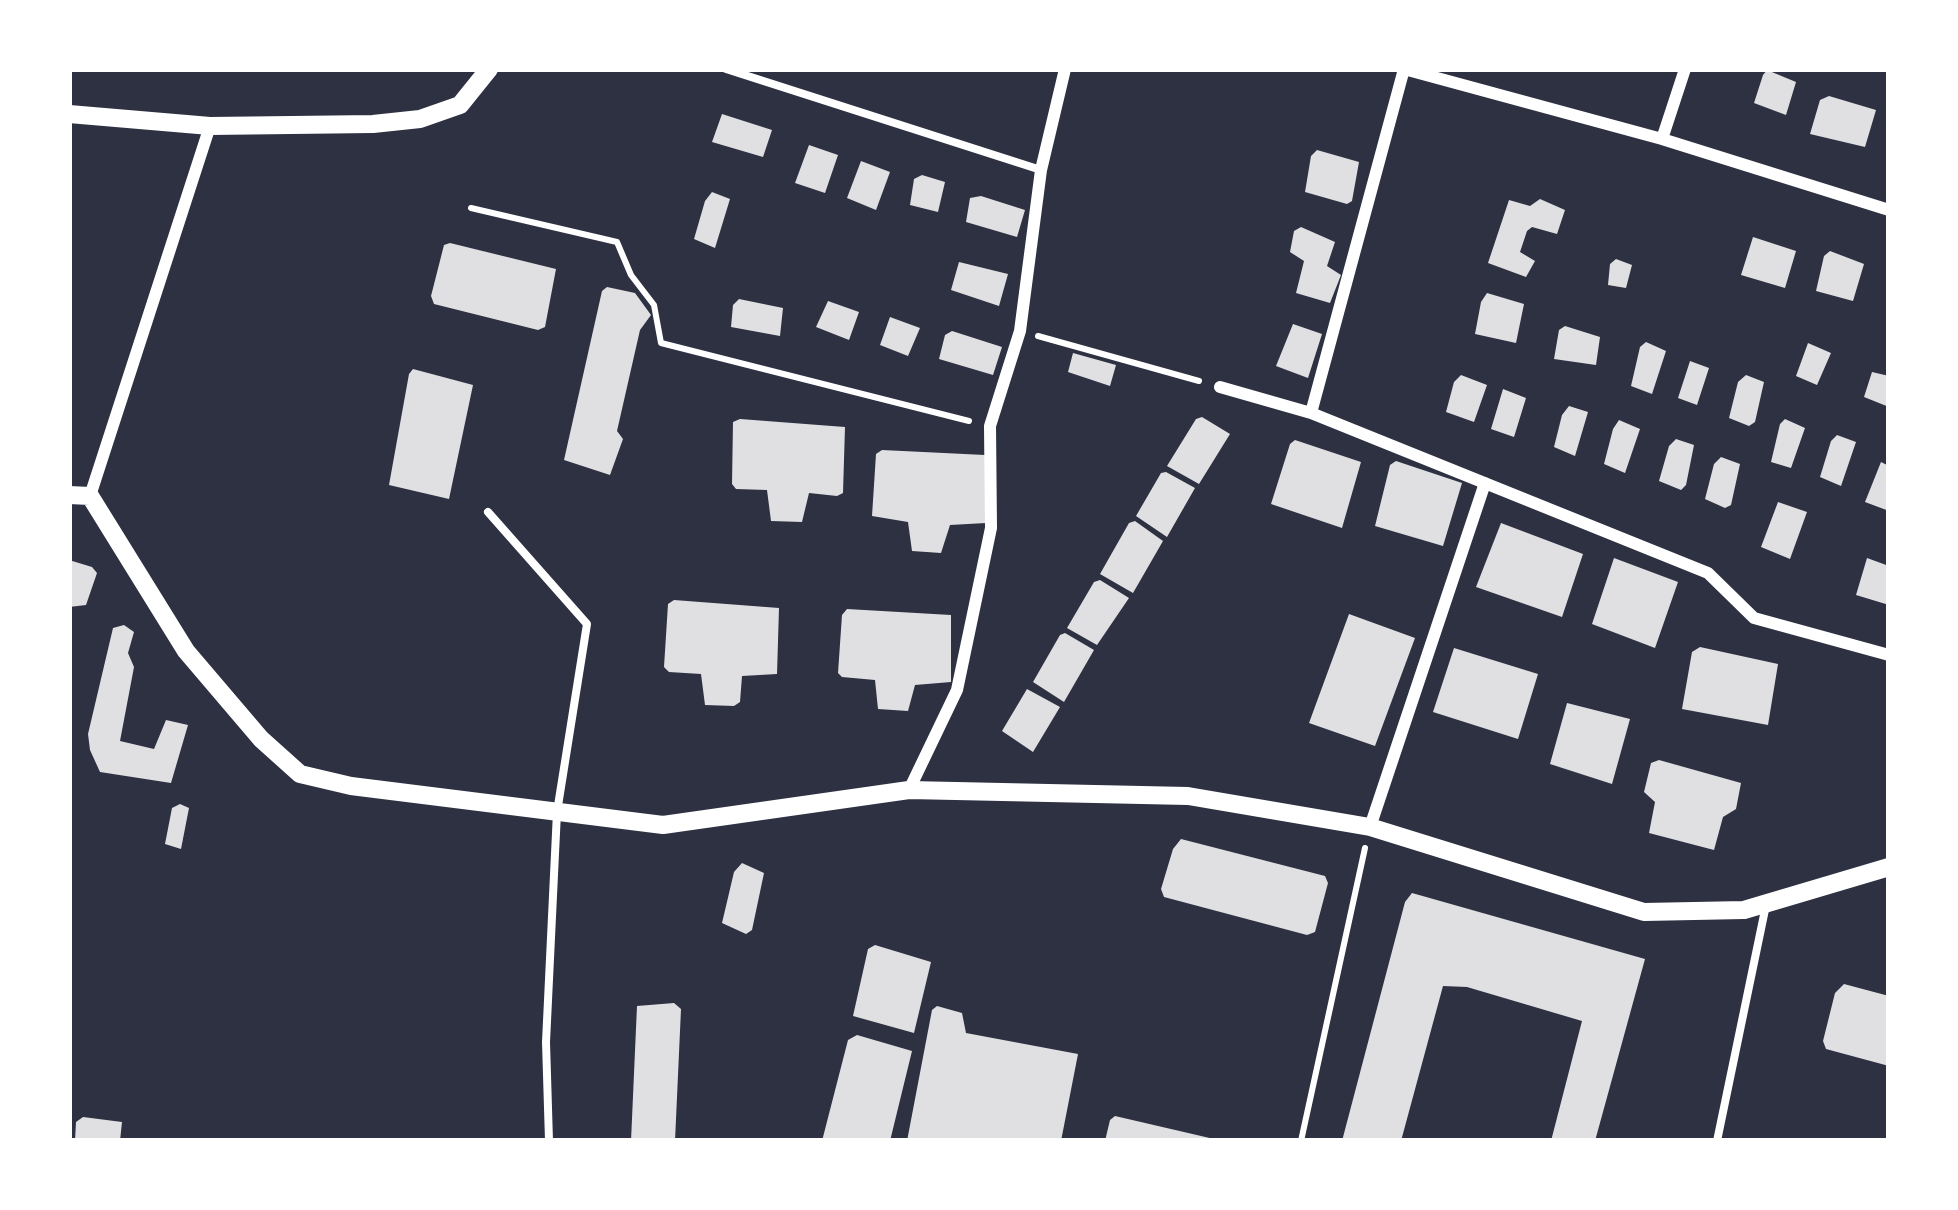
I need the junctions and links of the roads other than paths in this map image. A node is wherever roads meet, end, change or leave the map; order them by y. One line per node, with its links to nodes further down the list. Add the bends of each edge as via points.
1 (489, 69): 7 (street, via 460,105 420,119)
2 (726, 69): 9 (lane)
3 (1065, 69): 9 (street)
4 (1404, 69): 8 (street); 12 (street)
5 (1685, 69): 8 (street)
6 (69, 114): 7 (street)
7 (210, 126): 15 (street)
8 (1662, 140): 10 (street)
9 (1041, 170): 18 (street, via 1020,331 990,427 991,528 957,690)
10 (1889, 210)
11 (1220, 387): 12 (street)
12 (1311, 413): 13 (street)
13 (1485, 483): 17 (street, via 1708,573 1754,618); 20 (street)
14 (69, 495): 15 (street)
15 (90, 496): 19 (street, via 186,651 300,774)
16 (488, 512): 19 (lane, via 587,624)
17 (1889, 656)
18 (909, 790): 19 (street, via 662,825); 20 (street, via 1188,796)
19 (557, 812): 23 (lane)
20 (1370, 827): 22 (street, via 1645,912)
21 (1889, 867): 22 (street)
22 (1766, 904): 24 (lane)
23 (549, 1141)
24 (1717, 1141)

